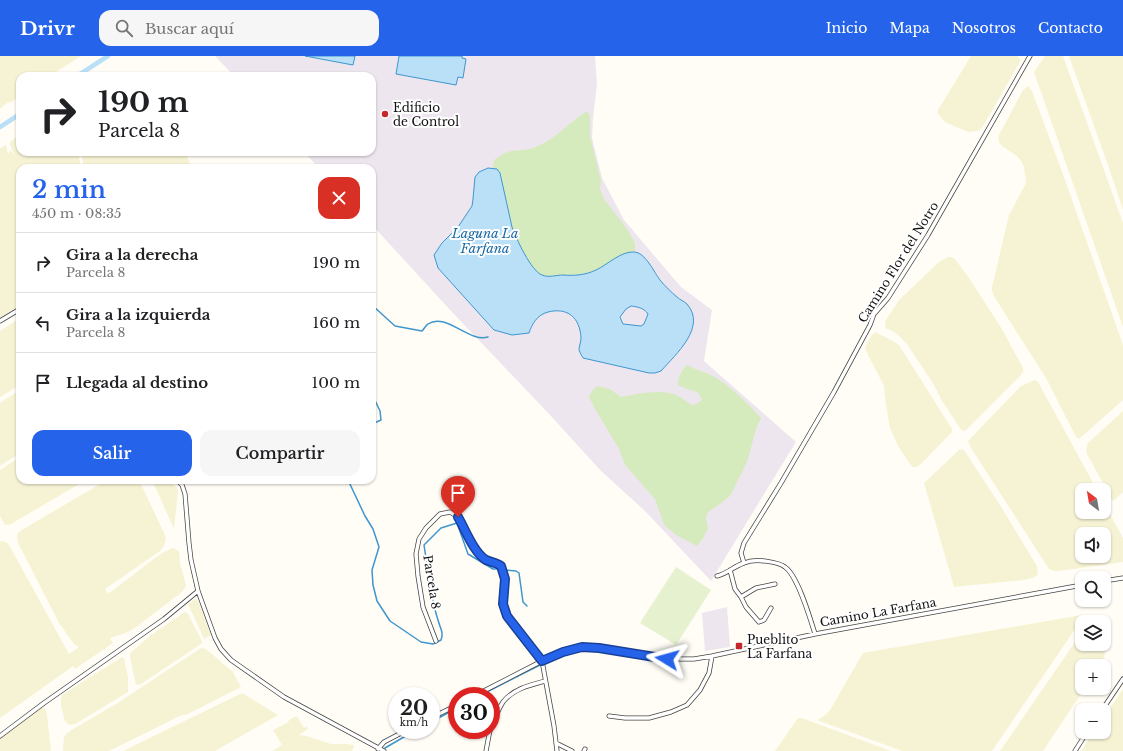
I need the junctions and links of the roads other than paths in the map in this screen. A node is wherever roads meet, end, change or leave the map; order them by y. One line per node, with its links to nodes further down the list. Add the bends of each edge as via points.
1 (1030, 56): 5 (street, Camino Flor del Notro, via 928,235 888,298 874,314 834,392 744,543)
2 (16, 311): 3 (street)
3 (0, 321)
4 (181, 484): 12 (street, via 185,494 191,560)
5 (744, 562): 6 (street); 15 (street, via 762,561 781,564 787,568 800,591)
6 (730, 570): 7 (street); 13 (street, via 735,589)
7 (717, 576)
8 (1123, 578): 9 (street)
9 (1111, 580)
10 (775, 584): 13 (street, via 756,588)
11 (1075, 586): 15 (street, Camino La Farfana)
12 (198, 591): 25 (street, via 164,619); 30 (street, via 215,638 231,660 284,697)
13 (741, 597): 14 (street, via 758,622 764,620)
14 (771, 608)
15 (815, 634): 17 (street, Camino La Farfana)
16 (436, 641): 18 (street, Parcela 8, via 423,607 416,554 419,539 426,528 440,514 450,512 458,517 477,551 486,560 501,566 505,579 503,604 507,616)
17 (712, 656): 18 (street, Camino La Farfana, via 676,660 582,647); 24 (street, via 706,679 687,705 648,718)
18 (542, 661): 20 (street); 21 (street, Camino La Farfana)
19 (1123, 679): 22 (street)
20 (545, 681): 23 (street, via 513,692); 29 (street)
21 (491, 687)
22 (1107, 703)
23 (500, 709)
24 (609, 716)
25 (0, 736)
26 (390, 739): 30 (street)
27 (489, 739): 32 (street)
28 (1083, 739): 35 (street)
29 (556, 743): 33 (street); 34 (street)
30 (378, 749): 31 (street)
31 (384, 751)
32 (486, 751)
33 (557, 751)
34 (572, 751)
35 (1075, 751)

